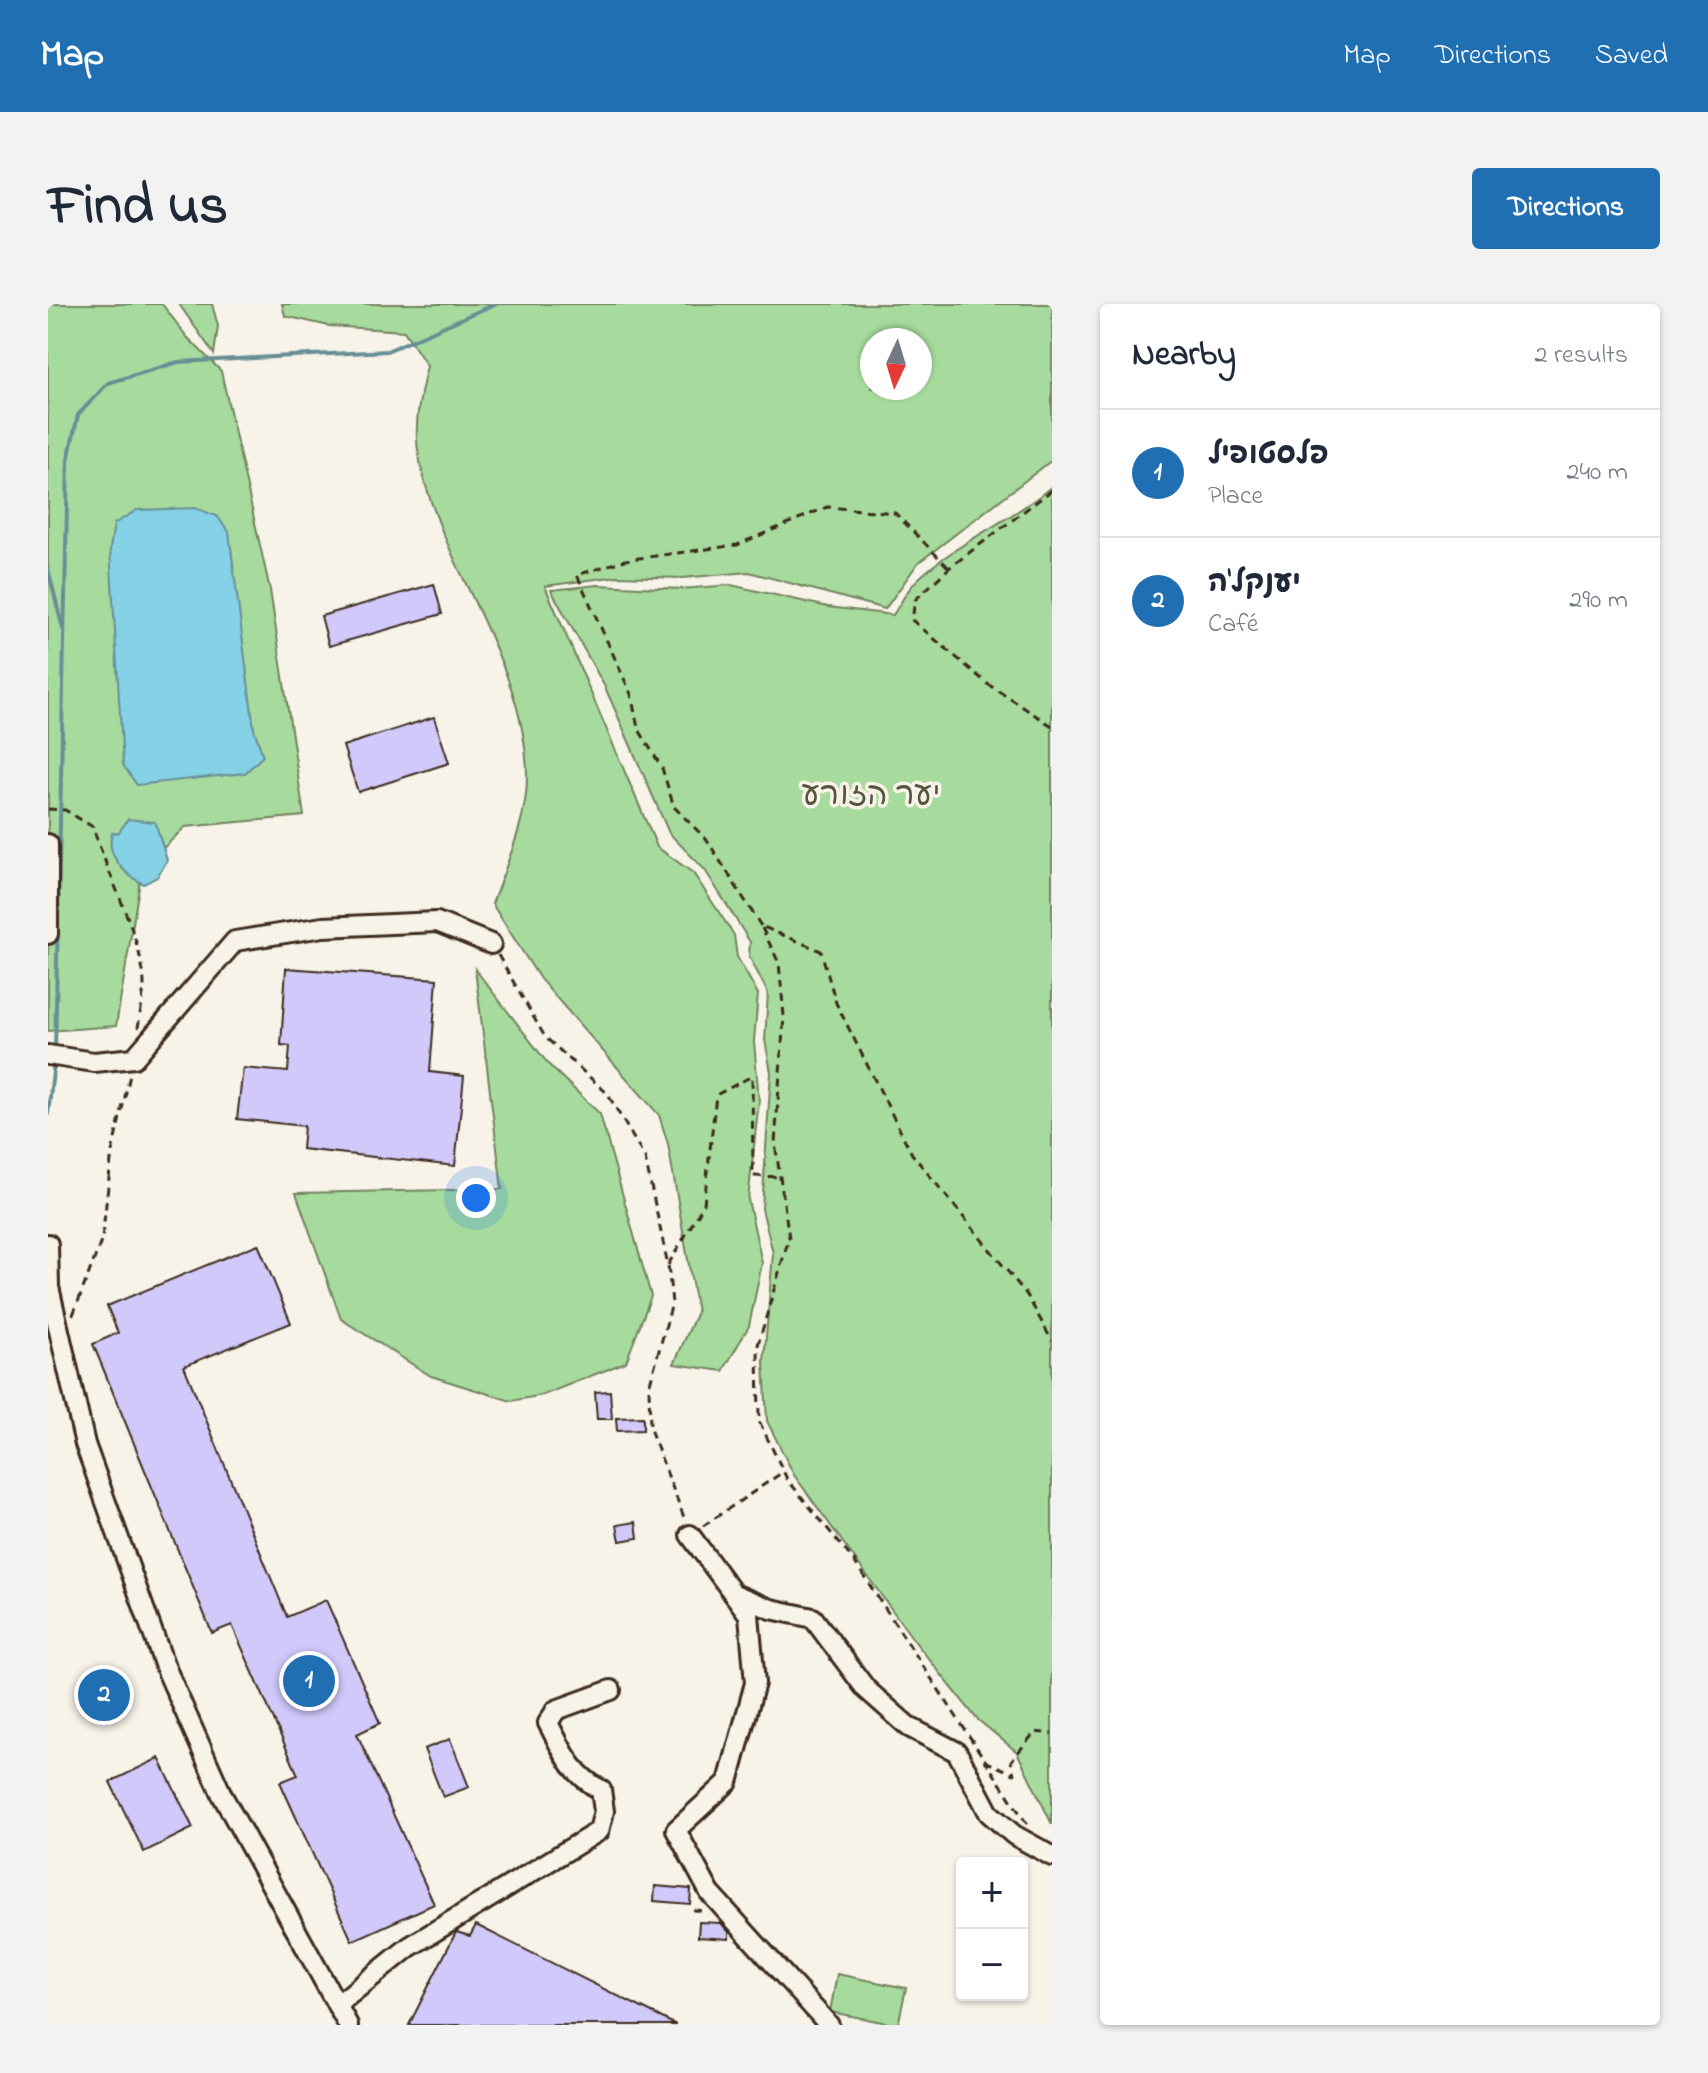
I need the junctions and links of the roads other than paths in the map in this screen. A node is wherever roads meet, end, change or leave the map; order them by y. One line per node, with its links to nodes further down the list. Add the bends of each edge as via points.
1 (48, 844): 2 (street)
2 (48, 934)
3 (491, 944): 4 (street, via 437,922 323,927 235,941 134,1058 94,1062)
4 (48, 1055)
5 (48, 1244): 10 (street, via 49,1287 85,1444 164,1664 222,1795)
6 (690, 1535): 7 (street)
7 (734, 1594): 9 (street, via 813,1618 866,1689 909,1727 957,1752 989,1813 1014,1835); 12 (street, via 749,1615 755,1683 728,1782 676,1830 710,1893)
8 (611, 1690): 10 (street, via 556,1710 548,1723 580,1779 601,1790 604,1811 599,1831 409,1947)
9 (1052, 1856)
10 (337, 2005): 11 (street)
11 (348, 2025)
12 (829, 2025)

